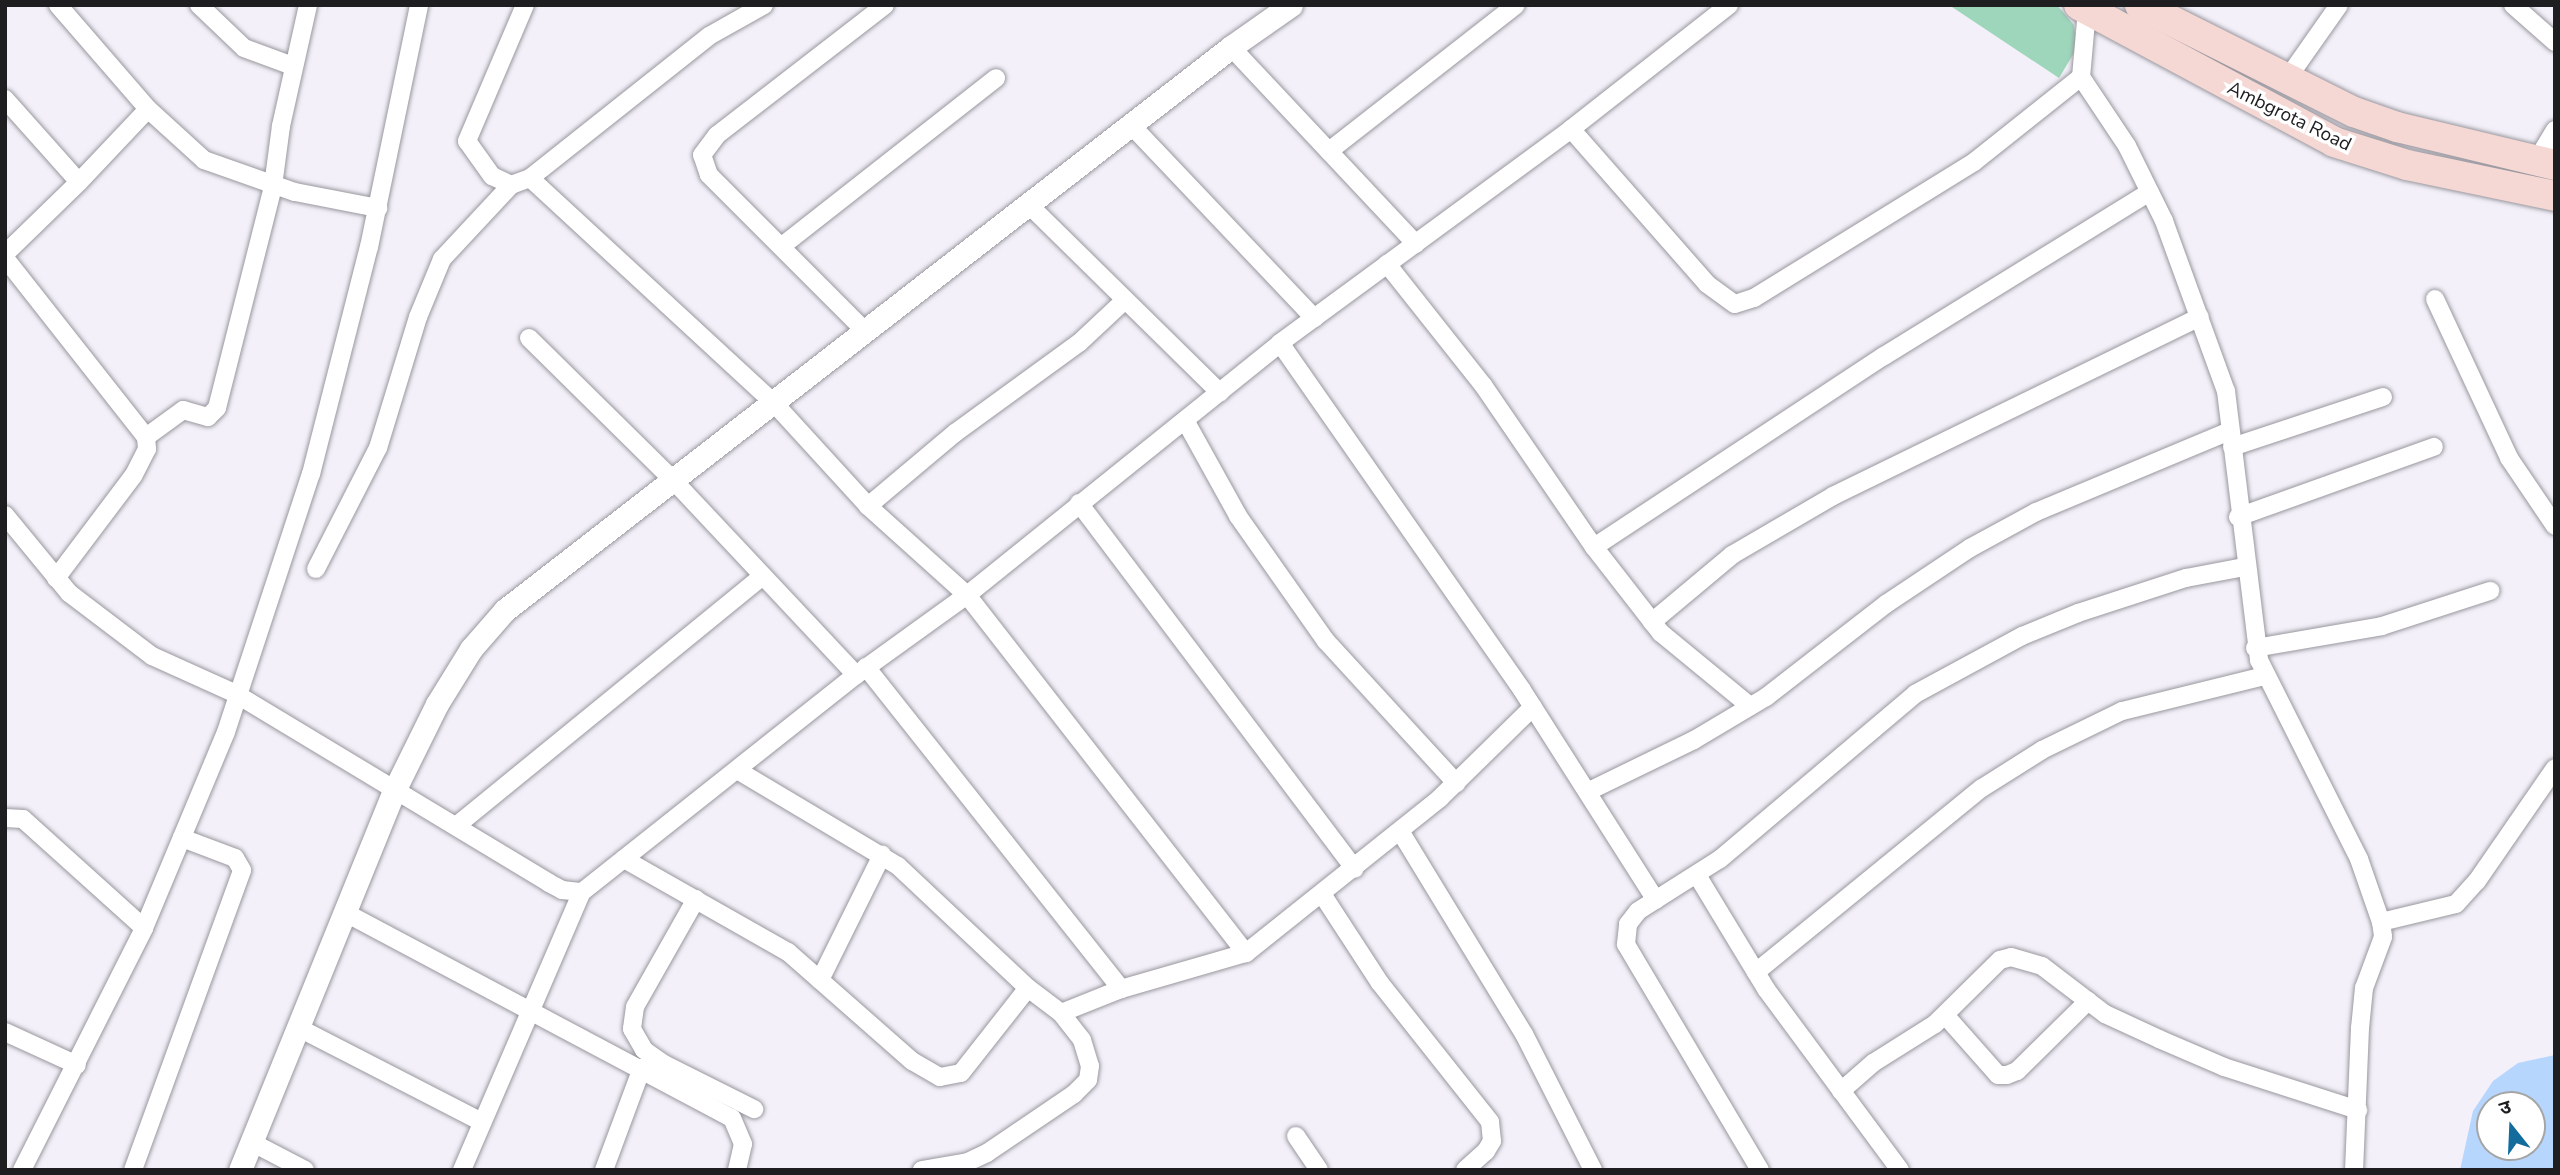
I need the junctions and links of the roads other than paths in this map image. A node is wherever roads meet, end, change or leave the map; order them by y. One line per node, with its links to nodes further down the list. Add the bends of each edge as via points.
1 (58, 5): 22 (street)
2 (199, 5): 17 (street, via 244,48)
3 (308, 5): 17 (street)
4 (419, 5): 35 (street)
5 (526, 5): 30 (street, via 503,47 467,141 492,176)
6 (764, 5): 28 (street, via 672,63)
7 (885, 5): 37 (street, via 717,135 702,155 709,174)
8 (1291, 5): 16 (street)
9 (1516, 5): 26 (street)
10 (1729, 5): 24 (street)
11 (2140, 5): 20 (main road)
12 (2339, 5): 20 (street)
13 (2513, 5): 15 (street)
14 (2083, 8): 18 (street); 33 (main road, Ambgrota Road, via 2308,130 2357,151)
15 (2555, 42)
16 (1230, 47): 23 (street); 26 (street)
17 (293, 66): 31 (street)
18 (2081, 77): 24 (street, via 1974,162 1754,298 1735,304 1707,284); 32 (street, via 2127,146)
19 (996, 78): 37 (street)
20 (2287, 79): 27 (main road, via 2396,127)
21 (5, 99): 29 (street)
22 (148, 109): 29 (street); 31 (street, via 204,160)
23 (1132, 126): 34 (street); 43 (street)
24 (1571, 129): 36 (street)
25 (2555, 130): 27 (street)
26 (1329, 151): 36 (street)
27 (2546, 162)
28 (530, 178): 30 (street); 49 (street)
29 (79, 182): 38 (street)
30 (511, 185): 62 (street, via 442,259 418,317 378,448)
31 (274, 186): 35 (street); 51 (street, via 215,412 203,417 183,410)
32 (2150, 192): 42 (street); 60 (street, via 1884,356)
33 (2555, 196)
34 (1028, 204): 41 (street); 44 (street)
35 (378, 208): 71 (street, via 311,474)
36 (1416, 244): 39 (street)
37 (782, 246): 44 (street)
38 (5, 256): 51 (street)
39 (1387, 264): 43 (street); 60 (street, via 1483,385)
40 (2435, 299): 59 (street, via 2509,458)
41 (1125, 300): 47 (street); 56 (street, via 1080,343 956,433)
42 (2200, 317): 52 (street, via 2226,391); 67 (street, via 1833,496 1732,555)
43 (1314, 318): 46 (street)
44 (865, 331): 49 (street)
45 (529, 338): 54 (street)
46 (1280, 343): 47 (street); 73 (street)
47 (1220, 393): 50 (street)
48 (2383, 397): 52 (street)
49 (774, 403): 54 (street); 56 (street)
50 (1186, 422): 55 (street); 76 (street, via 1238,516 1326,641)
51 (146, 436): 64 (street, via 147,449 133,476)
52 (2231, 439): 58 (street); 72 (street, via 2036,512 1970,548)
53 (2434, 447): 58 (street)
54 (674, 481): 63 (street); 78 (street, via 505,610 471,649 437,704)
55 (1079, 503): 66 (street); 85 (street)
56 (868, 506): 66 (street)
57 (5, 515): 64 (street)
58 (2238, 517): 61 (street)
59 (2555, 526)
60 (1594, 547): 67 (street)
61 (2245, 567): 68 (street); 86 (street, via 2186,579 2077,613 2022,636 1915,694)
62 (316, 569)
63 (762, 576): 69 (street); 80 (street)
64 (56, 578): 71 (street, via 79,603 152,656)
65 (2490, 592): 68 (street, via 2382,626)
66 (967, 595): 69 (street); 94 (street)
67 (1652, 622): 72 (street, via 1687,659)
68 (2255, 648): 70 (street)
69 (861, 671): 75 (street); 98 (street)
70 (2265, 676): 92 (street, via 2316,767 2364,870); 95 (street, via 2122,711 2042,750 1982,788)
71 (236, 694): 78 (street); 82 (street, via 222,743)
72 (1751, 706): 77 (street, via 1694,740)
73 (1533, 707): 76 (street); 77 (street)
74 (2555, 768): 92 (street, via 2466,895 2446,908)
75 (737, 770): 83 (street); 84 (street)
76 (1456, 783): 81 (street)
77 (1589, 791): 90 (street)
78 (393, 793): 80 (street); 91 (street)
79 (5, 818): 93 (street, via 23,819)
80 (456, 826): 87 (street, via 562,890)
81 (1400, 831): 85 (street); 123 (street, via 1518,1023)
82 (182, 838): 93 (street); 114 (street, via 235,858 242,870)
83 (882, 855): 96 (street); 97 (street, via 926,890)
84 (624, 859): 87 (street); 89 (street)
85 (1355, 869): 88 (street)
86 (1697, 875): 90 (street); 95 (street)
87 (582, 892): 100 (street)
88 (1322, 894): 94 (street); 122 (street, via 1380,983 1490,1122 1493,1130 1486,1151)
89 (696, 898): 96 (street, via 777,944); 108 (street, via 635,1007 632,1029 644,1050 664,1064)
90 (1656, 900): 124 (street, via 1628,923 1626,944)
91 (344, 912): 100 (street); 103 (street)
92 (2381, 922): 109 (street, via 2383,937 2363,999)
93 (144, 928): 105 (street)
94 (1246, 953): 98 (street)
95 (1756, 972): 107 (street)
96 (820, 980): 97 (street, via 912,1061 940,1077 951,1077 969,1065)
97 (1028, 988): 101 (street)
98 (1121, 989): 101 (street)
99 (2088, 1001): 102 (street, via 2042,966 2011,957 2000,960); 102 (street, via 2018,1071 2007,1076 1998,1075); 109 (street, via 2105,1014 2224,1067)
100 (529, 1012): 106 (street); 110 (street)
101 (1061, 1013): 120 (street, via 1082,1041 1090,1066 1088,1080 987,1153 968,1162)
102 (1945, 1015): 107 (street)
103 (299, 1028): 110 (street); 112 (street)
104 (5, 1032): 105 (street)
105 (77, 1065): 113 (street)
106 (642, 1068): 118 (street); 119 (street, via 732,1118 743,1144)
107 (1841, 1091): 125 (street)
108 (754, 1109)
109 (2358, 1110): 126 (street)
110 (482, 1122): 117 (street)
111 (1296, 1136): 121 (street)
112 (251, 1142): 115 (street); 116 (street)
113 (22, 1170)
114 (133, 1170)
115 (240, 1170)
116 (305, 1170)
117 (462, 1170)
118 (604, 1170)
119 (737, 1170)
120 (922, 1170)
121 (1319, 1170)
122 (1465, 1170)
123 (1593, 1170)
124 (1760, 1170)
125 (1900, 1170)
126 (2354, 1170)

